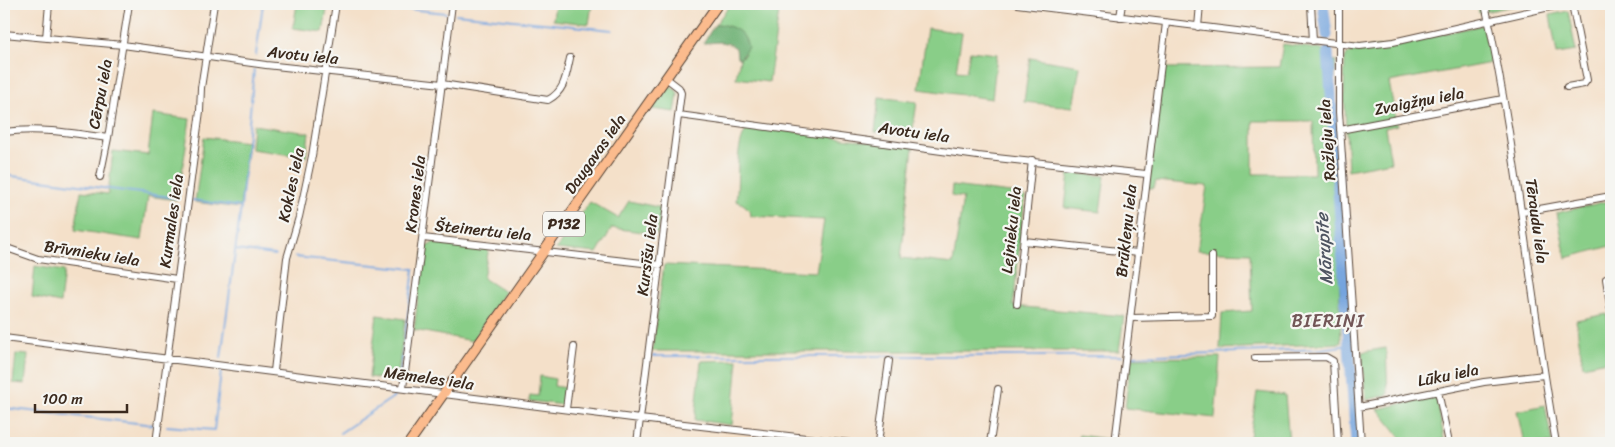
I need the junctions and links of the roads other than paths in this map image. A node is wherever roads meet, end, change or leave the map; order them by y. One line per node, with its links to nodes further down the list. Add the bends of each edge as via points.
1 (49, 4): 21 (street)
2 (129, 4): 24 (street, Cērpu iela)
3 (214, 4): 25 (street, Kurmales iela)
4 (336, 4): 27 (street, Kokles iela)
5 (452, 4): 29 (street, Krones iela)
6 (718, 4): 28 (main road, Daugavas iela / P132)
7 (1018, 4): 15 (street)
8 (1122, 4): 16 (street)
9 (1200, 4): 19 (street)
10 (1311, 4): 22 (street)
11 (1339, 4): 23 (street, Rožleju iela)
12 (1485, 4): 17 (street, Tēraudu iela)
13 (1563, 4): 17 (street)
14 (1572, 4): 30 (street, via 1587,80 1584,84)
15 (1069, 7): 16 (street)
16 (1120, 17): 18 (street)
17 (1488, 20): 23 (street, via 1381,44); 31 (street, Tēraudu iela)
18 (1166, 22): 19 (street); 37 (street, Brūkleņu iela)
19 (1198, 26): 22 (street)
20 (4, 34): 21 (street, Avotu iela)
21 (46, 38): 24 (street, Avotu iela)
22 (1313, 41): 23 (street)
23 (1340, 44): 33 (street, Rožleju iela)
24 (123, 45): 25 (street, Avotu iela); 35 (street, Cērpu iela)
25 (207, 56): 27 (street, Avotu iela); 48 (street, Kurmales iela)
26 (570, 58): 29 (street, Avotu iela, via 563,88 548,100)
27 (325, 72): 29 (street, Avotu iela); 58 (street, Kokles iela, via 307,182 286,264)
28 (666, 78): 32 (street, Kursīšu iela, via 681,90); 44 (main road, Daugavas iela / P132)
29 (442, 84): 41 (street, Krones iela)
30 (1568, 87)
31 (1503, 99): 33 (street, Zvaigžņu iela); 40 (street, Tēraudu iela)
32 (679, 115): 36 (street, Avotu iela, via 978,156); 47 (street, Kursīšu iela)
33 (1340, 130): 64 (street, Rožleju iela)
34 (4, 132): 35 (street, Cērpu iela, via 19,129 54,131)
35 (108, 138): 38 (street)
36 (1032, 160): 37 (street, Avotu iela); 42 (street, Lejnieku iela)
37 (1146, 174): 45 (street, Brūkleņu iela)
38 (100, 177)
39 (1611, 196): 40 (street)
40 (1523, 212): 59 (street, Tēraudu iela)
41 (423, 238): 44 (street, Šteinertu iela); 60 (street, Krones iela)
42 (1024, 242): 45 (street); 50 (street, Lejnieku iela)
43 (4, 247): 48 (street, Brīvnieku iela, via 38,259)
44 (546, 250): 47 (street, Šteinertu iela); 63 (main road, Daugavas iela / P132)
45 (1138, 253): 52 (street, Brūkleņu iela)
46 (1212, 256): 52 (street, via 1212,316)
47 (660, 264): 66 (street, Kursīšu iela)
48 (177, 279): 56 (street, Kurmales iela)
49 (1606, 279): 51 (street)
50 (1017, 304)
51 (1611, 311)
52 (1131, 318): 73 (street, Brūkleņu iela)
53 (4, 338): 56 (street, Mēmeles iela)
54 (574, 347): 65 (street)
55 (1255, 358): 74 (street, via 1326,357 1333,361)
56 (167, 359): 58 (street, Mēmeles iela); 67 (street, Kurmales iela)
57 (889, 361): 71 (street)
58 (274, 372): 60 (street, Mēmeles iela)
59 (1544, 375): 62 (street, Lūku iela); 77 (street, Tēraudu iela)
60 (404, 388): 63 (street, Mēmeles iela)
61 (998, 389): 72 (street)
62 (1438, 391): 64 (street, Lūku iela); 76 (street)
63 (443, 394): 65 (street, Mēmeles iela); 68 (main road, Daugavas iela / P132)
64 (1359, 407): 75 (street, Rožleju iela)
65 (566, 409): 66 (street, Mēmeles iela)
66 (640, 419): 69 (street, Kursīšu iela); 70 (street, Mēmeles iela)
67 (156, 443)
68 (409, 443)
69 (637, 443)
70 (850, 443)
71 (878, 443)
72 (990, 443)
73 (1115, 443)
74 (1338, 443)
75 (1361, 443)
76 (1449, 443)
77 (1556, 443)

